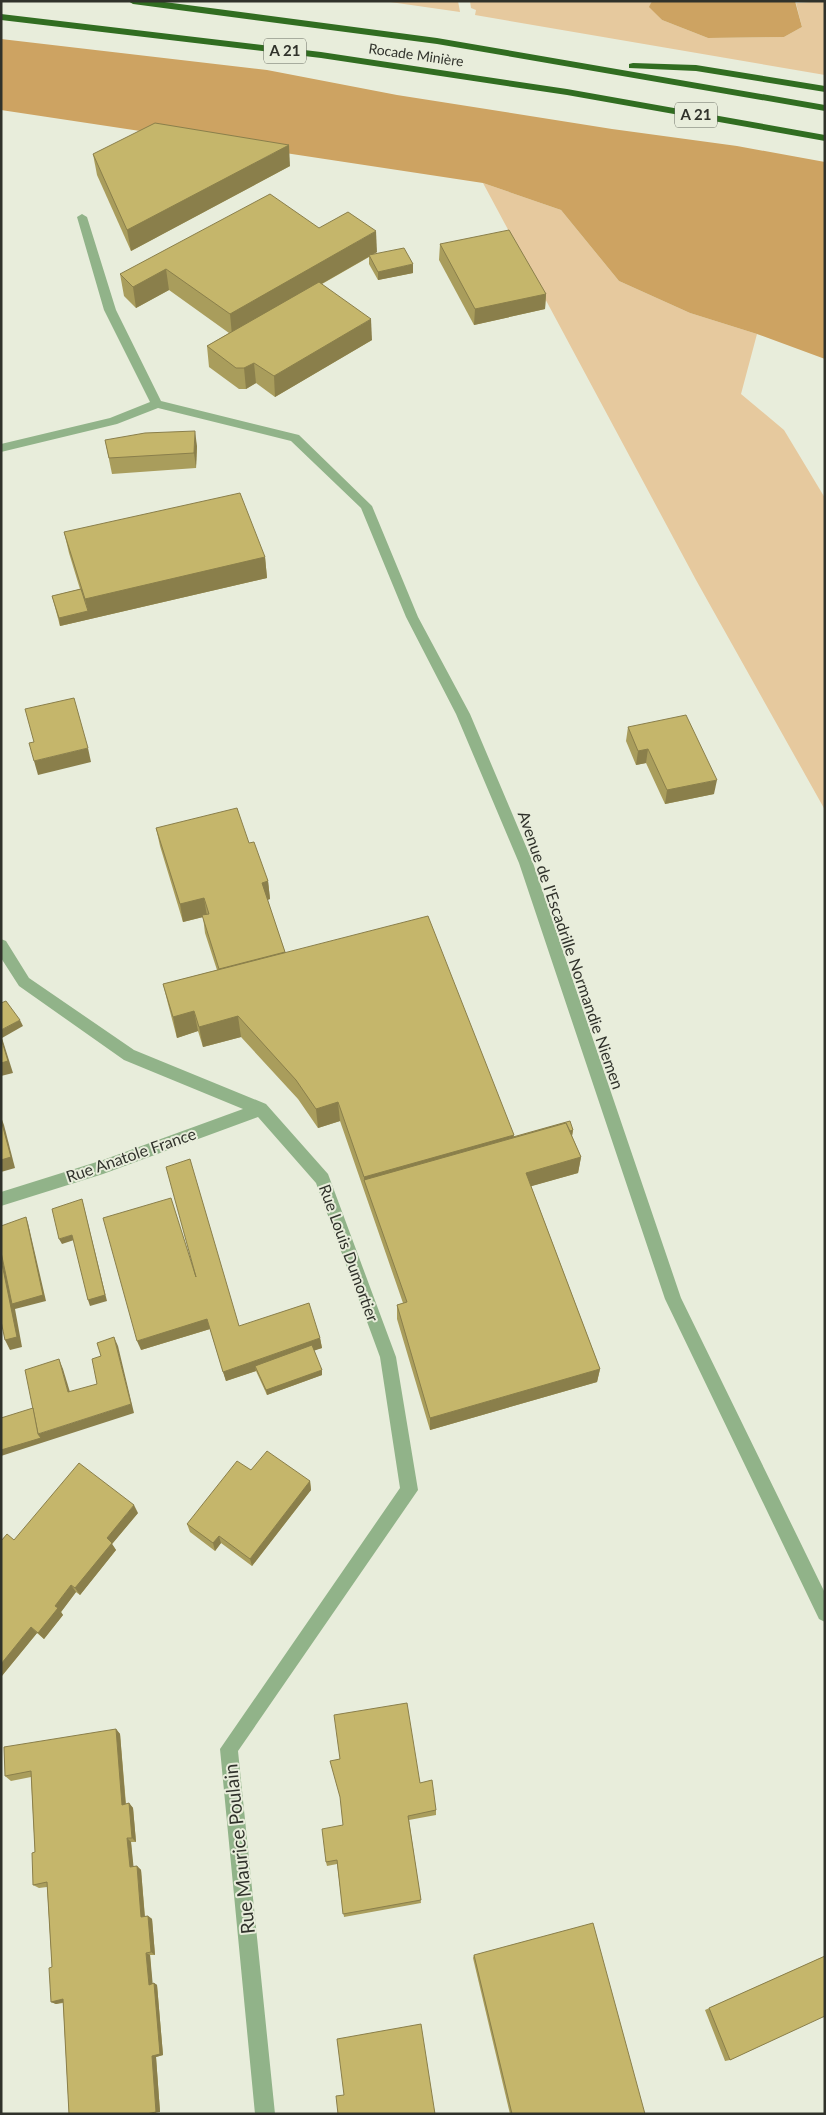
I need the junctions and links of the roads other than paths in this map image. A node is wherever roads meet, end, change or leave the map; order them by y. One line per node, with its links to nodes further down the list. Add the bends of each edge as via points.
1 (133, 1): 3 (highway, Rocade Minière / A 21, via 427,39)
2 (1, 17): 6 (highway, Rocade Minière / A 21, via 321,55 567,92)
3 (576, 64): 4 (highway, via 696,68); 5 (highway, Rocade Minière / A 21)
4 (825, 89)
5 (825, 108)
6 (825, 138)
7 (82, 217): 8 (street, via 110,310)
8 (157, 404): 9 (street, via 113,420); 14 (street, Avenue de l'Escadrille Normandie Niemen, via 295,438 366,506 412,617 464,714 526,863 672,1300)
9 (1, 448)
10 (1, 945): 11 (street, Rue Louis Dumortier, via 24,982 129,1055)
11 (261, 1109): 12 (street, Rue Anatole France, via 103,1167); 13 (street, Rue Louis Dumortier, via 322,1179 388,1357)
12 (1, 1199)
13 (409, 1490): 15 (street, Rue Maurice Poulain, via 229,1748)
14 (825, 1613)
15 (265, 2114)

